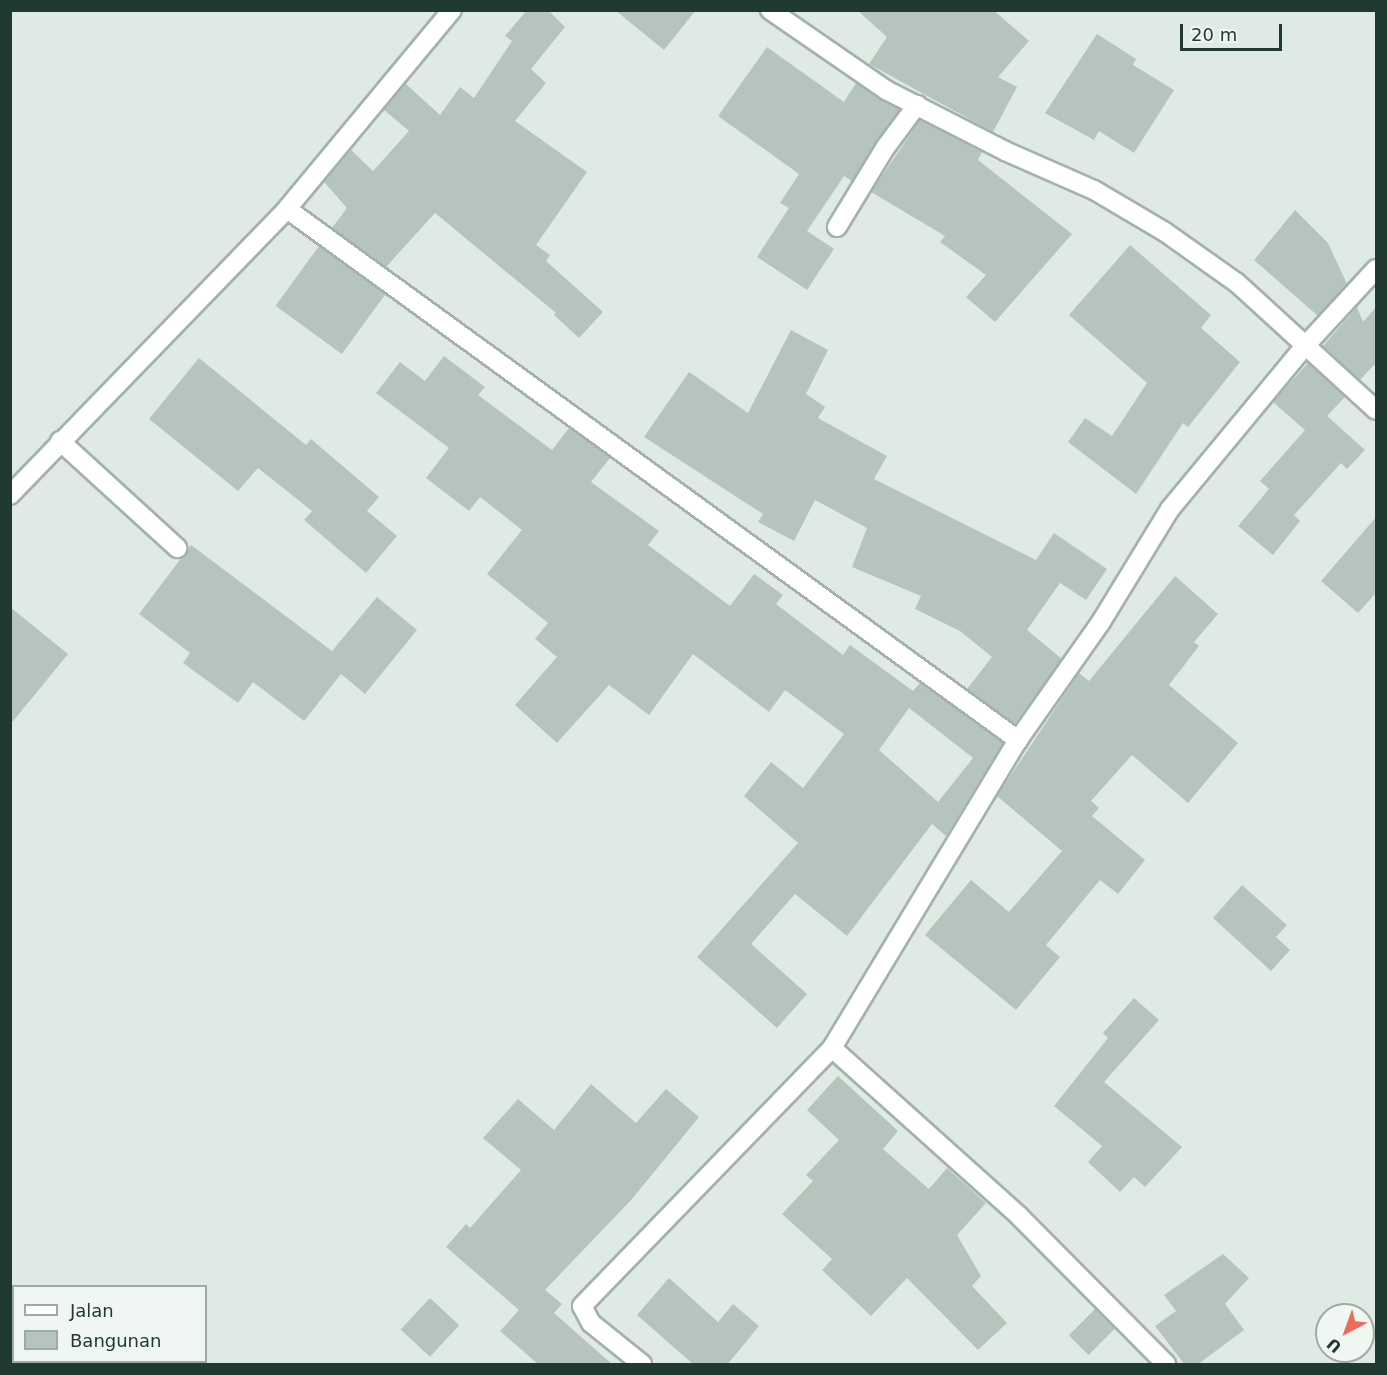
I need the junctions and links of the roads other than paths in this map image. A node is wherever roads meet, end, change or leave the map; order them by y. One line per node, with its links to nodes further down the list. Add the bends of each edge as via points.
1 (452, 10): 4 (street)
2 (770, 10): 3 (street, via 886,90)
3 (917, 105): 5 (street, via 880,155); 7 (street, via 1005,151 1094,190 1165,232 1237,283)
4 (287, 209): 9 (street); 12 (street)
5 (837, 228)
6 (1377, 268): 7 (street)
7 (1305, 346): 8 (street); 12 (street, via 1170,508 1101,622)
8 (1377, 410)
9 (60, 441): 10 (street); 11 (street)
10 (10, 495)
11 (177, 548)
12 (1018, 740): 13 (street)
13 (832, 1048): 14 (street, via 582,1306 591,1323); 15 (street, via 1019,1216)
14 (642, 1365)
15 (1167, 1365)

